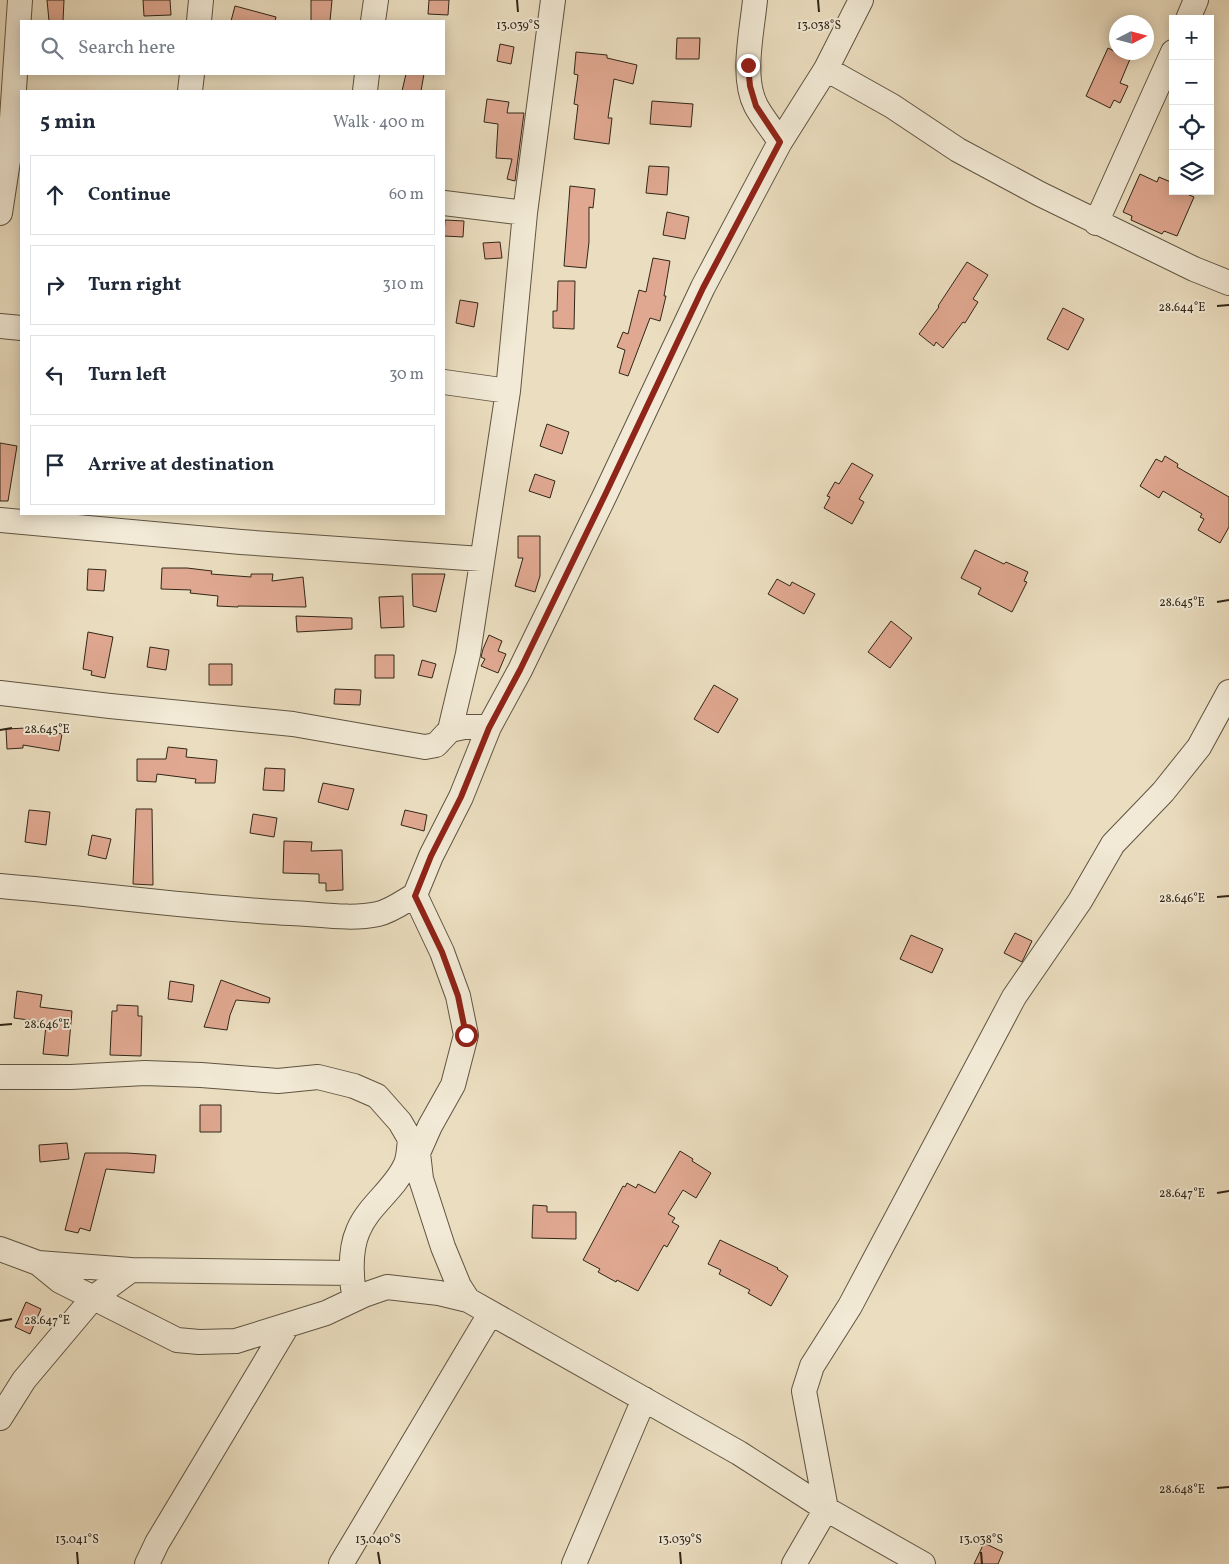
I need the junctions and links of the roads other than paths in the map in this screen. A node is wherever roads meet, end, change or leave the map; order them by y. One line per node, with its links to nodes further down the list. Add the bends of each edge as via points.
1 (20, 0): 11 (street)
2 (201, 0): 9 (street)
3 (376, 0): 10 (street)
4 (553, 0): 21 (street)
5 (756, 0): 18 (street, via 748,65 750,86 756,106)
6 (861, 0): 13 (street)
7 (1196, 0): 8 (street)
8 (1190, 15)
9 (199, 20)
10 (373, 20)
11 (8, 38): 19 (street)
12 (1169, 60): 23 (street)
13 (826, 69): 18 (street); 23 (street, via 892,106 958,150)
14 (192, 75): 16 (street)
15 (367, 75): 17 (street)
16 (190, 90)
17 (365, 90)
18 (780, 142): 33 (street, via 703,288 601,504)
19 (15, 149): 22 (street)
20 (445, 203): 21 (street)
21 (525, 213): 28 (street)
22 (0, 214)
23 (1096, 222): 24 (street)
24 (1229, 283)
25 (0, 326): 26 (street)
26 (20, 328)
27 (445, 382): 28 (street)
28 (508, 391): 30 (street)
29 (0, 520): 30 (street)
30 (481, 559): 34 (street, via 468,654)
31 (1229, 692): 50 (street, via 1199,747 1163,792 1112,844 1080,901 1014,997 850,1306 812,1366 804,1391)
32 (0, 693): 34 (street, via 293,724 425,747 436,745)
33 (489, 728): 34 (street, via 464,726); 36 (street)
34 (450, 730)
35 (0, 886): 36 (street, via 236,910 352,916 378,914)
36 (415, 896): 38 (street, via 455,987 466,1035 453,1085 430,1126)
37 (0, 1077): 38 (street, via 145,1073 278,1081 318,1077 377,1096 400,1122)
38 (414, 1146): 42 (street, via 406,1165 358,1231 352,1251); 45 (street, via 443,1247)
39 (0, 1249): 40 (street)
40 (38, 1263): 41 (street); 43 (street, via 60,1280)
41 (130, 1270): 42 (street); 43 (street)
42 (352, 1273): 44 (street)
43 (93, 1298): 47 (street, via 177,1340 236,1341); 49 (street, via 24,1380)
44 (354, 1300): 45 (street, via 387,1287); 47 (street)
45 (468, 1300): 46 (street)
46 (490, 1314): 48 (street); 52 (street)
47 (287, 1326): 51 (street, via 157,1542)
48 (644, 1399): 50 (street, via 739,1453); 53 (street)
49 (0, 1418)
50 (826, 1509): 54 (street); 55 (street)
51 (147, 1564)
52 (341, 1564)
53 (574, 1564)
54 (794, 1564)
55 (923, 1564)

